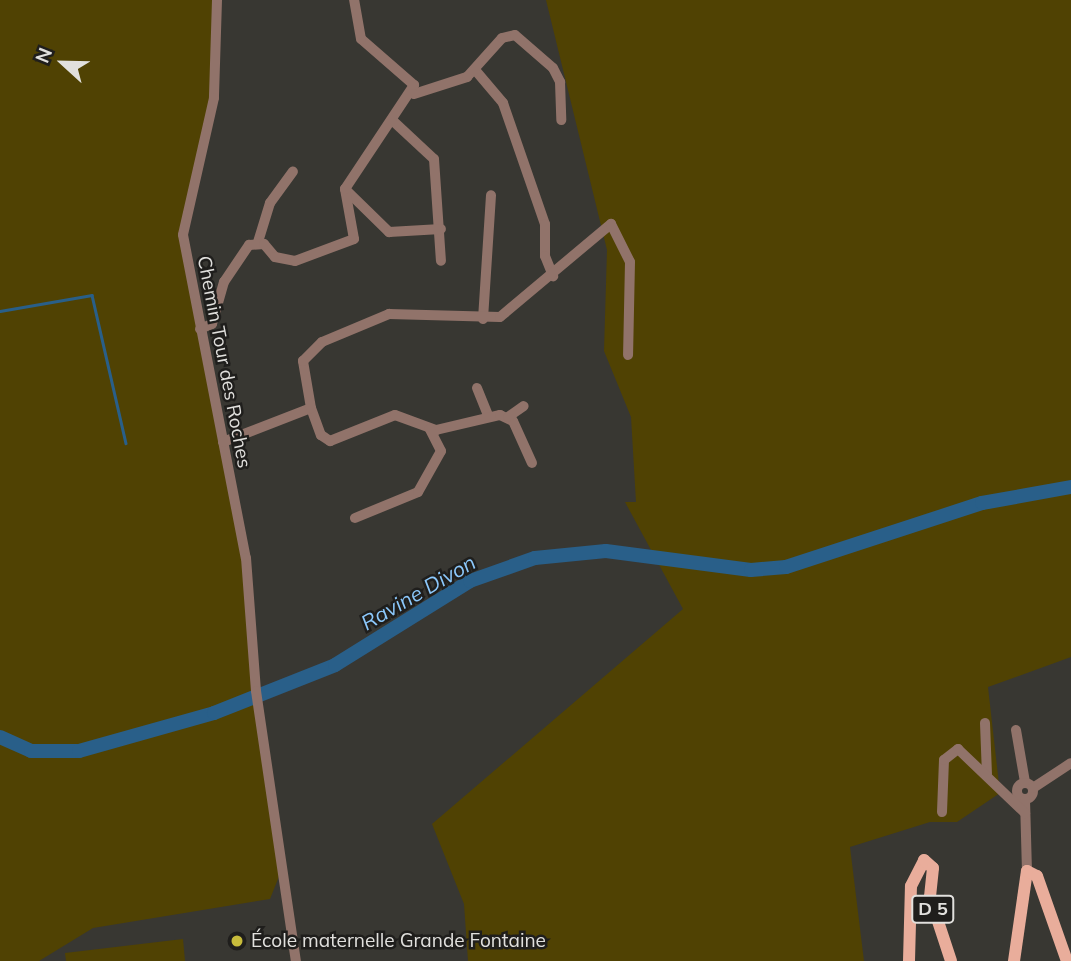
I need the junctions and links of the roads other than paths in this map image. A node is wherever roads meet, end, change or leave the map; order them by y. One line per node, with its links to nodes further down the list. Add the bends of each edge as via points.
1 (217, 0): 15 (street, Chemin Tour des Roches, via 214,99 183,228)
2 (354, 0): 4 (street, via 361,39 406,73)
3 (476, 71): 4 (street); 6 (street, via 502,38 521,37 560,82); 13 (street, via 503,103 545,224 545,256)
4 (414, 94): 5 (street)
5 (392, 120): 8 (street); 10 (street, via 434,159)
6 (561, 120)
7 (293, 171): 11 (street, via 270,203)
8 (345, 189): 10 (street, via 389,232); 11 (street, via 355,225 351,245 284,261)
9 (491, 195): 14 (street)
10 (441, 229): 12 (street)
11 (258, 242): 15 (street, via 242,253 224,282 212,324)
12 (441, 261)
13 (553, 276): 14 (street, via 500,317); 16 (street, via 611,224 630,262)
14 (483, 319): 19 (street, via 389,314 322,342 303,361)
15 (200, 329): 23 (street, Chemin Tour des Roches)
16 (628, 355)
17 (477, 388): 20 (street)
18 (524, 406): 21 (street)
19 (311, 408): 22 (street, via 321,435 330,441 395,415); 23 (street)
20 (488, 415): 21 (street); 22 (street)
21 (509, 417): 24 (street)
22 (430, 429): 25 (street, via 441,451 418,492)
23 (223, 442): 34 (street, Chemin Tour des Roches, via 246,558 256,691)
24 (531, 463)
25 (355, 518)
26 (985, 723): 29 (street)
27 (1016, 730): 30 (street)
28 (1071, 763): 30 (street)
29 (987, 774): 31 (street, via 966,752 953,750 944,760); 32 (street)
30 (1029, 785): 32 (street)
31 (942, 812)
32 (1026, 813): 33 (street)
33 (1027, 871): 37 (main road); 38 (main road, via 1037,876)
34 (296, 961)
35 (909, 961): 36 (main road, D 5, via 911,886 924,860 933,868 930,897)
36 (951, 961)
37 (1014, 961)
38 (1067, 961)

